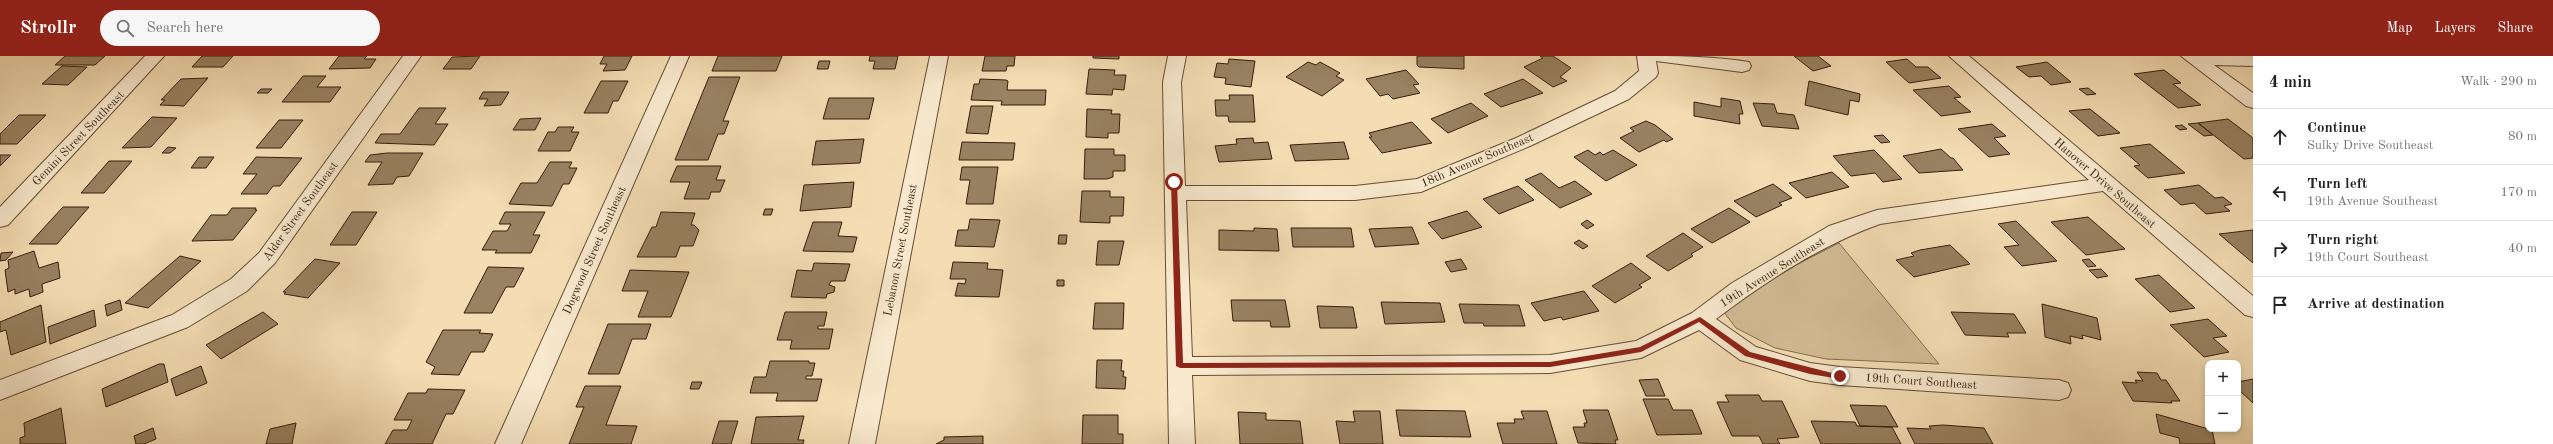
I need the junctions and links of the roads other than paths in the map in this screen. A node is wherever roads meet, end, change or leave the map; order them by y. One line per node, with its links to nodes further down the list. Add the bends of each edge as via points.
1 (155, 56): 15 (street, Gemini Street Southeast)
2 (412, 56): 19 (street, Alder Street Southeast, via 267,258 239,285 180,321)
3 (680, 56): 21 (street, Dogwood Street Southeast)
4 (939, 56): 22 (street, Lebanon Street Southeast)
5 (1177, 56): 14 (street, via 1172,82)
6 (1646, 56): 14 (street, 18th Avenue Southeast, via 1649,73 1622,95 1523,142 1421,185 1355,193)
7 (1658, 56): 11 (street)
8 (1958, 56): 13 (street, Hanover Drive Southeast)
9 (2192, 58): 10 (street); 12 (street)
10 (2253, 60)
11 (1742, 66)
12 (2253, 102)
13 (2107, 184): 16 (street, Hanover Drive Southeast); 17 (street, 19th Avenue Southeast, via 1877,217 1836,231 1740,289)
14 (1174, 193): 18 (street)
15 (0, 220)
16 (2253, 309)
17 (1700, 319): 18 (street, 19th Avenue Southeast, via 1641,349 1550,364); 20 (street, 19th Court Southeast, via 1748,354 1810,372)
18 (1180, 366): 23 (street)
19 (0, 390)
20 (2060, 390)
21 (508, 444)
22 (862, 444)
23 (1182, 444)

